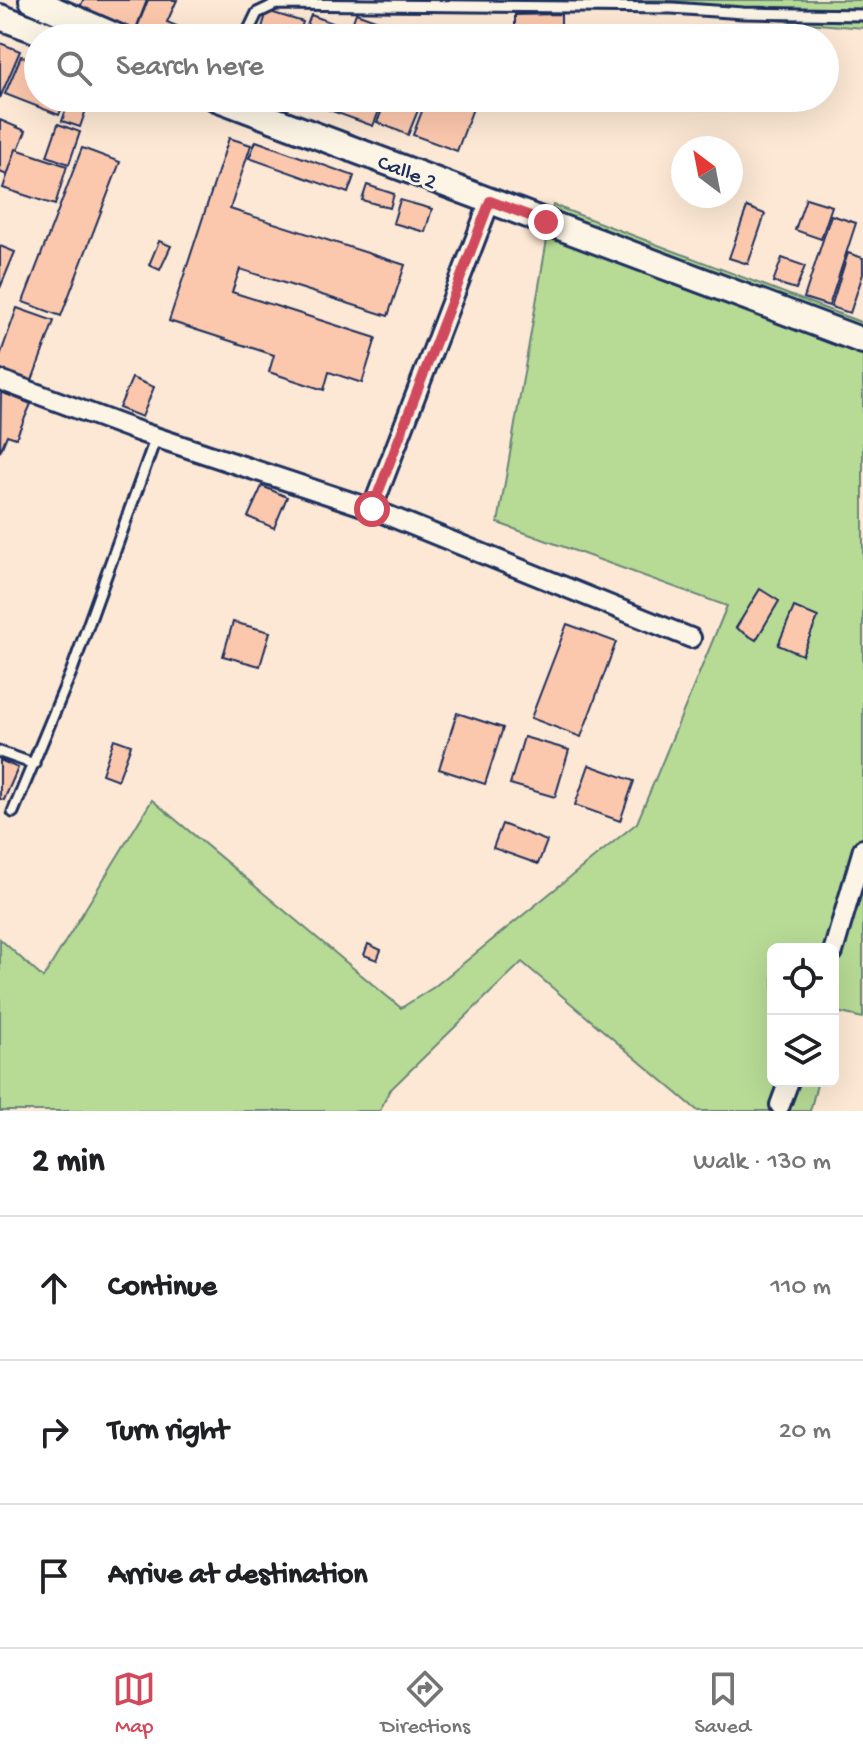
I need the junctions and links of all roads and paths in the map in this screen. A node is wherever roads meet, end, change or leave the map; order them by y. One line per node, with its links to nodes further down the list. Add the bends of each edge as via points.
1 (32, 0): 4 (main road)
2 (863, 15): 5 (lane, via 276,4 257,13)
3 (0, 17): 6 (main road)
4 (88, 24)
5 (252, 24)
6 (24, 26)
7 (255, 112): 9 (main road, Calle 2)
8 (290, 112): 9 (main road, Calle 2)
9 (448, 185): 10 (main road)
10 (490, 201): 11 (main road); 14 (street)
11 (863, 341)
12 (0, 380): 13 (street)
13 (156, 437): 14 (street); 17 (lane)
14 (372, 509): 15 (street)
15 (691, 638)
16 (0, 752): 17 (lane)
17 (34, 764): 18 (lane)
18 (13, 812)
19 (863, 849): 20 (street)
20 (836, 943)
21 (787, 1087): 22 (street)
22 (780, 1105)

